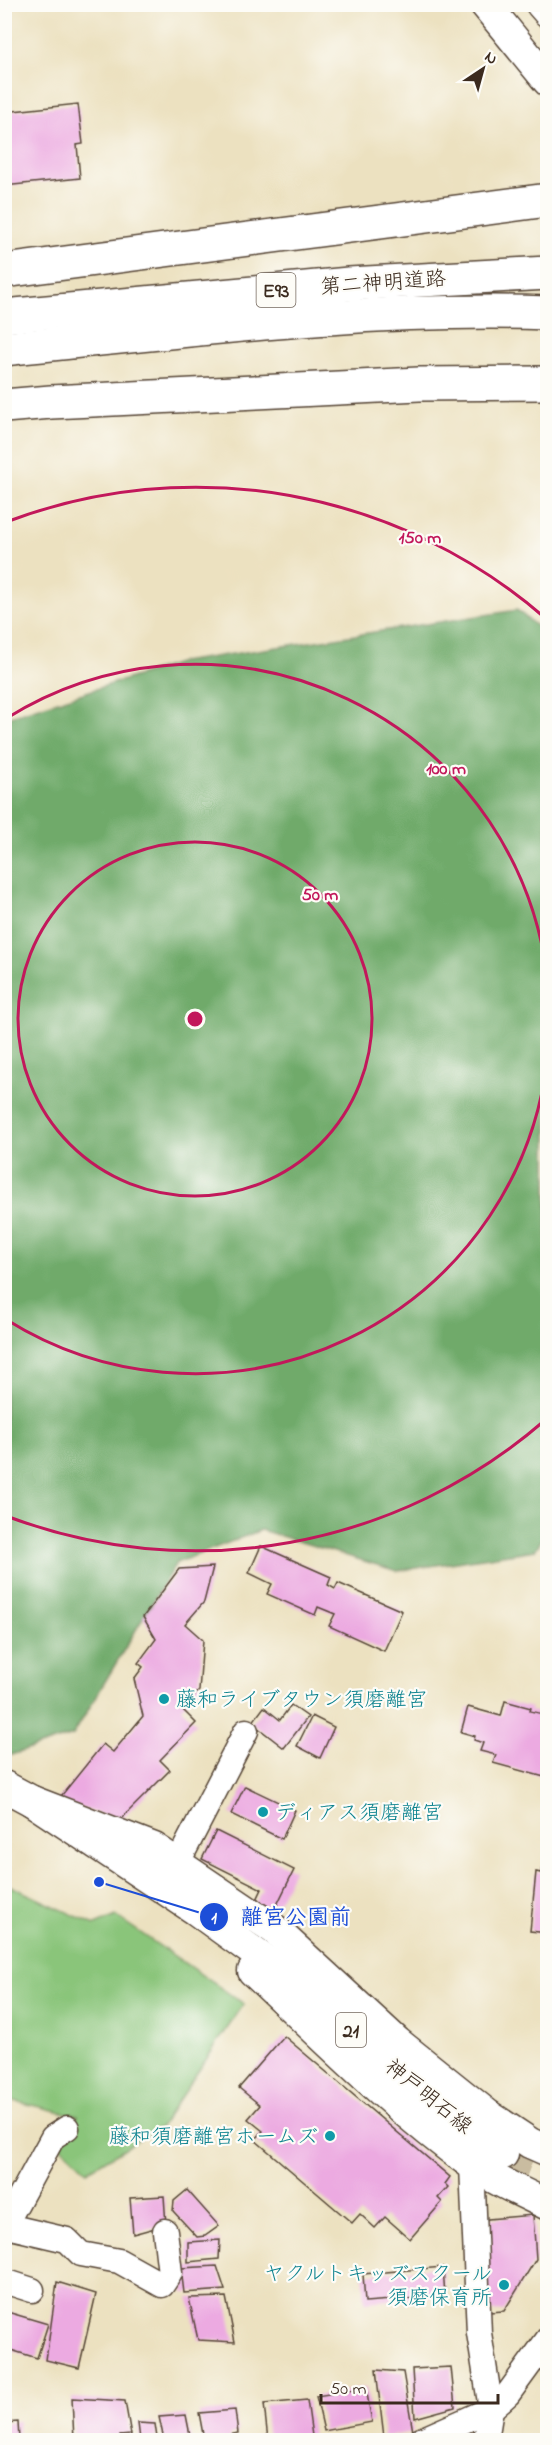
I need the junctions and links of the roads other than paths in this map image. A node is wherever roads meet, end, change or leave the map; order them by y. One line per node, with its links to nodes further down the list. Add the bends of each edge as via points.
1 (485, 4): 4 (main road)
2 (541, 4): 3 (main road)
3 (548, 12)
4 (548, 81)
5 (548, 200): 6 (highway)
6 (4, 270)
7 (548, 273): 9 (highway, 第二神明道路 / E93, via 349,284)
8 (548, 313): 10 (highway, 第二神明道路 / E93, via 396,313)
9 (4, 316)
10 (4, 349)
11 (548, 384): 12 (highway, via 407,385)
12 (4, 406)
13 (246, 1731): 16 (street)
14 (4, 1786): 15 (main road, 神戸明石線 / 21)
15 (32, 1801): 16 (main road, via 153,1848); 17 (main road, 神戸明石線 / 21)
16 (177, 1864): 19 (main road, via 274,1929 397,2042 488,2115)
17 (196, 1910): 20 (main road, 神戸明石線 / 21, via 302,1988 412,2085); 21 (main road, via 222,1943 387,2097)
18 (68, 2128): 23 (street, via 53,2137)
19 (548, 2151)
20 (503, 2154)
21 (472, 2165): 22 (main road); 28 (street, via 478,2333)
22 (548, 2205)
23 (6, 2227): 24 (street, via 67,2240 81,2254 119,2261 162,2285 170,2273)
24 (165, 2231)
25 (4, 2281): 26 (street)
26 (32, 2290)
27 (548, 2339): 28 (street, via 508,2394)
28 (491, 2409): 29 (street); 30 (street)
29 (421, 2440)
30 (486, 2440)

